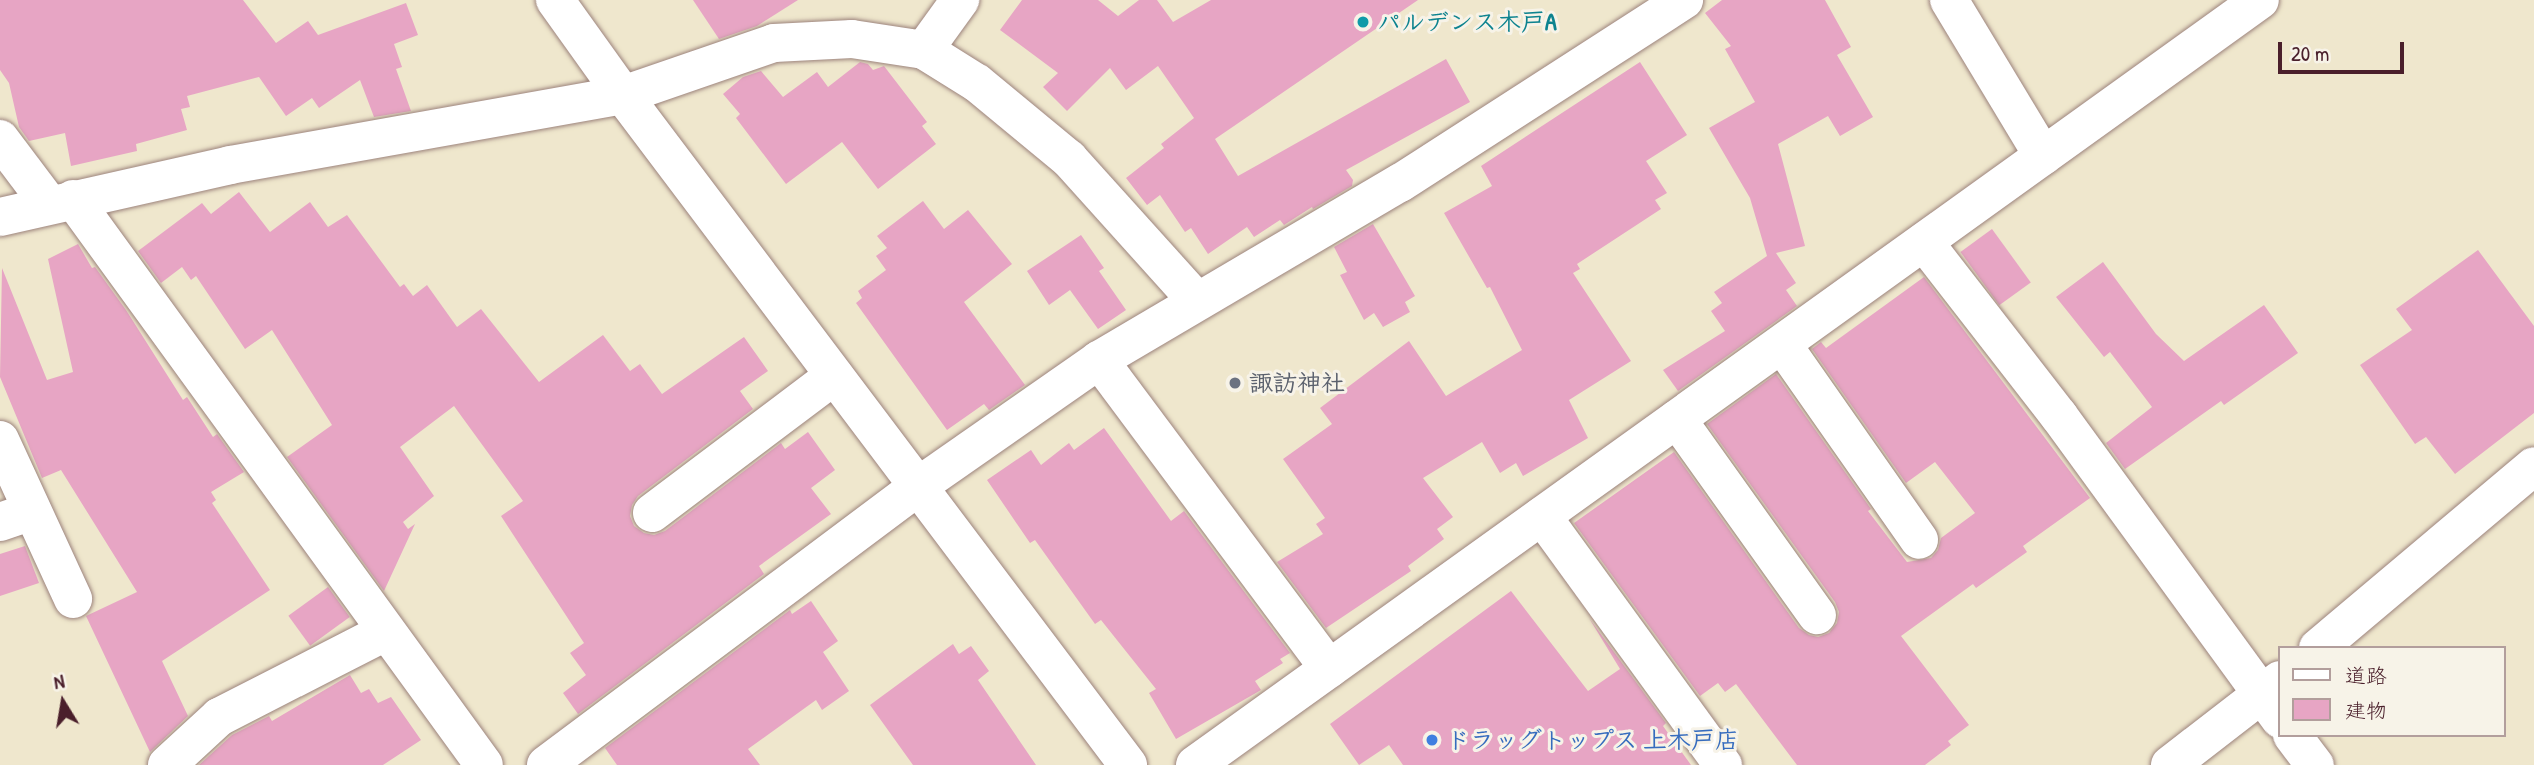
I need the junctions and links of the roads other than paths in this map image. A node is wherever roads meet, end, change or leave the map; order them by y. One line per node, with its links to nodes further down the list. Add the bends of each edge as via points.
1 (555, 0): 7 (street)
2 (961, 0): 6 (street)
3 (1684, 0): 13 (street, via 1400,183)
4 (1949, 0): 9 (street)
5 (2260, 0): 9 (street)
6 (924, 50): 7 (street, via 852,38 774,43); 13 (street, via 977,83 1069,159)
7 (623, 95): 10 (street, via 230,165); 16 (street)
8 (0, 139): 10 (street)
9 (2043, 156): 12 (street)
10 (61, 202): 11 (street); 27 (street)
11 (0, 216)
12 (1924, 242): 14 (street); 30 (street)
13 (1198, 301): 15 (street)
14 (1782, 344): 17 (street); 24 (street)
15 (1099, 360): 20 (street); 29 (street)
16 (834, 376): 20 (street); 21 (street)
17 (1677, 419): 22 (street); 26 (street)
18 (0, 440): 23 (street)
19 (2534, 467): 28 (street)
20 (917, 487): 34 (street); 35 (street)
21 (652, 513)
22 (1542, 516): 29 (street); 37 (street)
23 (16, 517): 25 (street)
24 (1919, 540)
25 (73, 599)
26 (1817, 615)
27 (385, 632): 32 (street, via 219,718); 33 (street)
28 (2320, 646)
29 (1329, 669): 36 (street)
30 (2274, 698): 38 (street)
31 (2294, 737): 39 (street)
32 (167, 765)
33 (484, 765)
34 (546, 765)
35 (1128, 765)
36 (1195, 765)
37 (1723, 765)
38 (2170, 765)
39 (2315, 765)

